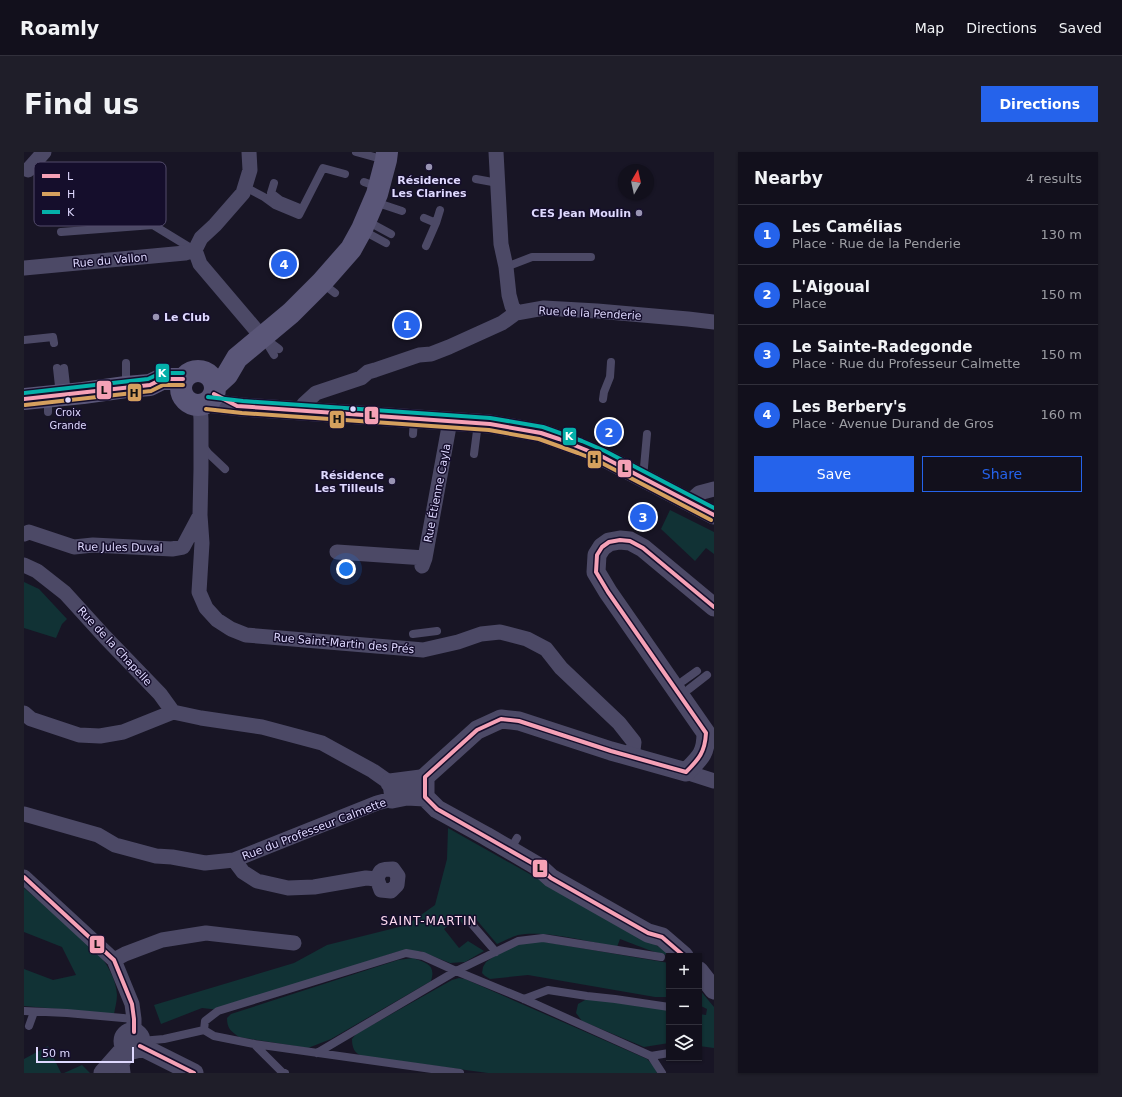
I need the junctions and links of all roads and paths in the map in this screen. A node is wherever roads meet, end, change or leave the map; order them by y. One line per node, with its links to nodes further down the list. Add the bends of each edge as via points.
1 (44, 152): 6 (street)
2 (248, 152): 13 (street, via 250,170)
3 (356, 152): 5 (lane)
4 (496, 152): 12 (street)
5 (386, 156): 14 (main road)
6 (35, 162)
7 (34, 163): 8 (street)
8 (28, 170)
9 (345, 174): 15 (lane, via 323,168)
10 (476, 179): 12 (lane)
11 (274, 183): 15 (lane, via 271,193)
12 (498, 183): 28 (street, via 501,244)
13 (245, 187): 15 (lane, via 275,206 299,215); 26 (street, via 243,193 201,238)
14 (369, 204): 17 (lane); 23 (lane); 24 (lane); 32 (main road, via 351,250 328,288)
15 (302, 210)
16 (440, 210): 19 (lane)
17 (402, 211)
18 (424, 218): 19 (lane)
19 (436, 222): 25 (lane)
20 (140, 226): 22 (lane)
21 (155, 226): 26 (lane)
22 (61, 232)
23 (391, 234)
24 (386, 243)
25 (426, 246)
26 (195, 250): 29 (street, Rue du Vallon); 32 (street, via 200,264)
27 (591, 257): 28 (lane, via 532,257)
28 (506, 267): 30 (street, via 509,295)
29 (24, 268)
30 (516, 313): 31 (street, Rue de la Penderie, via 544,308); 44 (street, Rue de la Penderie, via 502,323 449,347 368,372 361,378 316,393 304,404)
31 (714, 322)
32 (262, 336): 35 (lane); 40 (main road, via 237,358 219,365)
33 (24, 340): 34 (lane, via 53,337)
34 (54, 343)
35 (277, 352)
36 (611, 362): 42 (lane, via 610,377)
37 (126, 363): 39 (lane)
38 (60, 368): 43 (lane)
39 (126, 387): 40 (main road, via 150,385 162,379); 43 (main road)
40 (201, 391): 44 (street, via 237,406); 48 (street, Rue Saint-Martin des Prés)
41 (24, 399): 43 (main road)
42 (603, 399)
43 (56, 400)
44 (301, 411): 45 (street, via 414,427)
45 (450, 421): 46 (street); 57 (street, Rue Étienne Cayla, via 423,562)
46 (478, 423): 49 (lane); 51 (street, via 525,429 559,438)
47 (647, 434): 51 (lane)
48 (201, 445): 50 (lane); 54 (street, Rue Saint-Martin des Prés)
49 (474, 454)
50 (225, 469)
51 (643, 478): 53 (street)
52 (714, 489): 53 (street, via 699,493)
53 (689, 502): 55 (street)
54 (200, 515): 56 (street, Rue Jules Duval, via 183,547 172,549 74,546 29,532); 68 (street, Rue Saint-Martin des Prés, via 202,543 199,592 206,608 217,620 231,629 246,635 422,650 481,634 500,632 527,639 546,649 561,668 619,723 634,742)
55 (714, 515)
56 (24, 534)
57 (337, 552)
58 (24, 565): 66 (street, Rue de la Chapelle, via 66,592 160,694)
59 (714, 607): 69 (street, via 643,548 630,541 609,542 596,555 596,572 604,585 706,733 702,755)
60 (436, 631): 61 (lane)
61 (413, 634)
62 (697, 671): 64 (lane)
63 (707, 675): 65 (lane)
64 (683, 681)
65 (689, 689)
66 (173, 712): 67 (street, via 123,732 100,736 79,735 31,719); 72 (street, via 262,727 322,743 373,771)
67 (24, 713)
68 (632, 758): 69 (street); 70 (street, via 519,721 501,719 477,730)
69 (686, 772): 71 (street)
70 (426, 777): 72 (street, Rue du Professeur Calmette); 73 (street)
71 (714, 781)
72 (391, 791): 73 (street, via 407,796); 75 (street, Rue du Professeur Calmette, via 370,806)
73 (425, 797): 81 (street, via 437,809 486,836 514,844 551,878 648,933 662,937)
74 (24, 814): 75 (street, Rue du Professeur Calmette, via 98,835 115,845 156,856 205,863)
75 (234, 860): 77 (street, via 243,872 257,881 288,888 314,887 366,878)
76 (24, 877): 83 (street)
77 (377, 879)
78 (470, 922): 80 (lane)
79 (294, 943): 83 (street, via 206,933 162,940)
80 (496, 952): 82 (lane, via 518,941 543,938); 84 (lane)
81 (681, 953)
82 (661, 957)
83 (114, 960): 94 (street, via 132,1004)
84 (456, 971): 87 (lane); 92 (lane, via 423,956 406,953 218,1011 206,1021); 95 (lane)
85 (702, 975): 86 (street)
86 (714, 990)
87 (524, 999): 88 (lane, via 548,990); 97 (lane)
88 (666, 1006)
89 (24, 1012): 90 (lane)
90 (34, 1012): 91 (lane); 94 (lane, via 67,1013)
91 (29, 1026)
92 (204, 1030): 93 (lane, via 214,1036); 94 (lane)
93 (254, 1044): 95 (lane); 100 (lane)
94 (131, 1046): 98 (street); 99 (street)
95 (317, 1053): 101 (lane)
96 (666, 1054): 97 (lane)
97 (652, 1056): 102 (lane)
98 (103, 1073)
99 (194, 1073)
100 (285, 1073)
101 (460, 1073)
102 (662, 1073)

